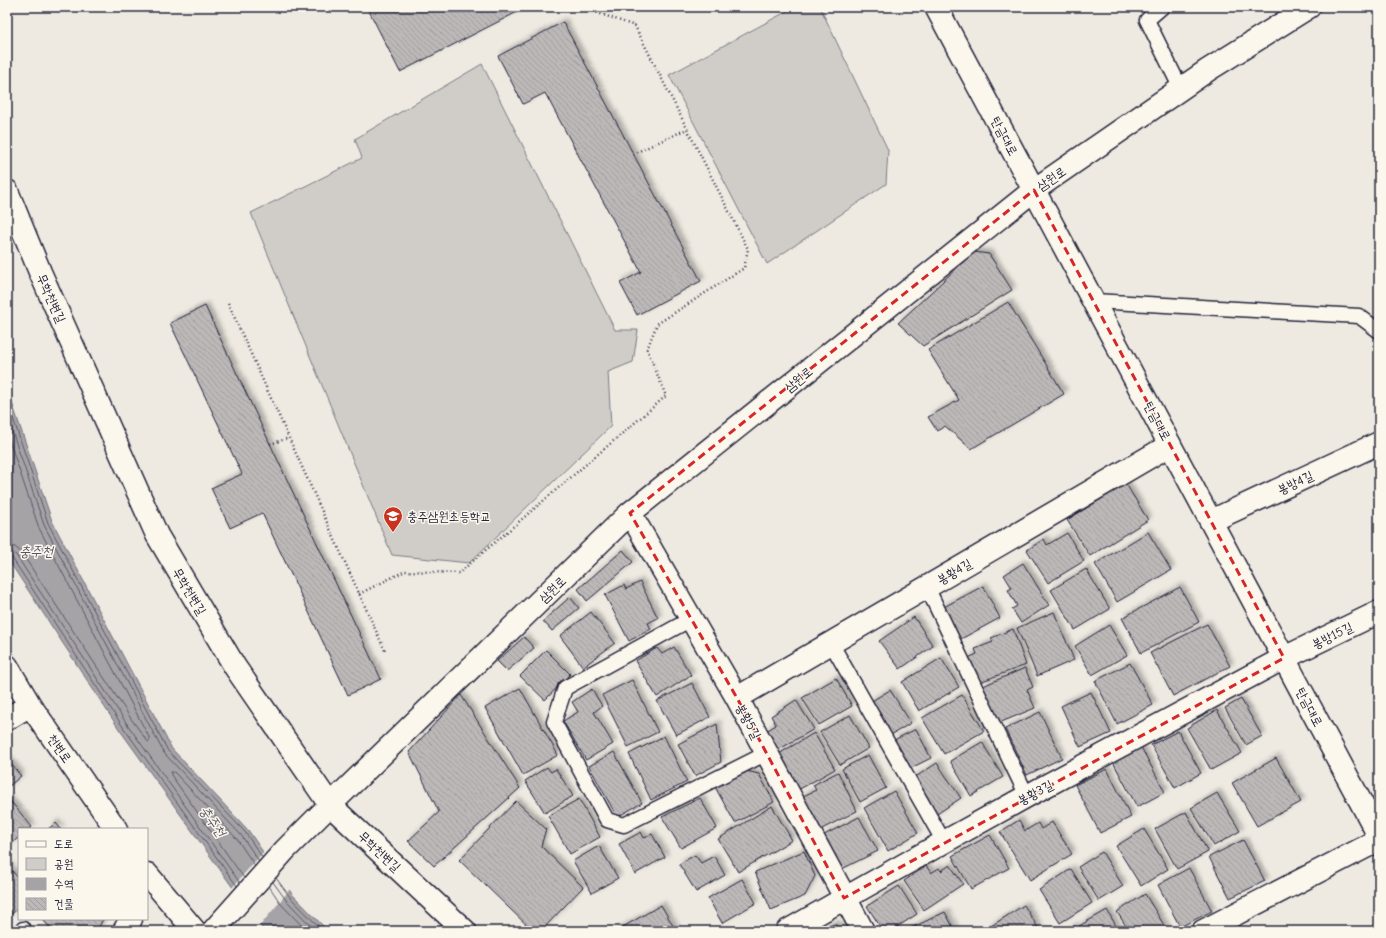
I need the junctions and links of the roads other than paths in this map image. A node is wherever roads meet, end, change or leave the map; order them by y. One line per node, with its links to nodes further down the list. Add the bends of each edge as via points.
1 (936, 7): 5 (street, 탄금대로)
2 (1162, 7): 4 (lane, via 1147,20)
3 (1308, 7): 4 (street, 삼원로)
4 (1181, 89): 5 (street, 삼원로)
5 (1034, 190): 7 (street, 탄금대로); 11 (street, 삼원로)
6 (7, 191): 24 (street, 무학천변길, via 40,272 157,536 235,667)
7 (1094, 301): 8 (lane, via 1359,316); 10 (street, 탄금대로)
8 (1379, 331)
9 (1379, 443): 12 (street, 봉방4길)
10 (1170, 445): 12 (street, 탄금대로); 13 (street, 봉황4길)
11 (630, 513): 15 (street, 봉황5길); 24 (street, 삼원로)
12 (1211, 521): 17 (street, 탄금대로)
13 (927, 587): 16 (street, 봉황4길); 23 (lane)
14 (1379, 612): 17 (street, 봉방15길)
15 (691, 619): 19 (street, 봉황5길); 22 (lane, via 565,688 554,722 607,820 624,825)
16 (831, 643): 19 (street, 봉황4길); 28 (lane)
17 (1284, 658): 23 (street, 봉황3길); 26 (street, 탄금대로)
18 (7, 666): 20 (street, 천변로)
19 (737, 698): 22 (street, 봉황5길)
20 (30, 705): 21 (street); 25 (street, 천변로)
21 (7, 719)
22 (767, 754): 30 (street, 봉황5길)
23 (1027, 796): 28 (street, 봉황3길)
24 (330, 804): 34 (street, 삼원로); 35 (street, 무학천변길)
25 (115, 828)
26 (1379, 836)
27 (1379, 840): 38 (street)
28 (944, 842): 30 (street, 봉황3길)
29 (149, 883): 33 (street)
30 (844, 898): 36 (street, 봉황3길); 37 (street, 봉황5길)
31 (130, 920): 32 (street)
32 (124, 931)
33 (195, 931)
34 (213, 931)
35 (464, 931)
36 (787, 931)
37 (863, 931)
38 (1204, 931)

